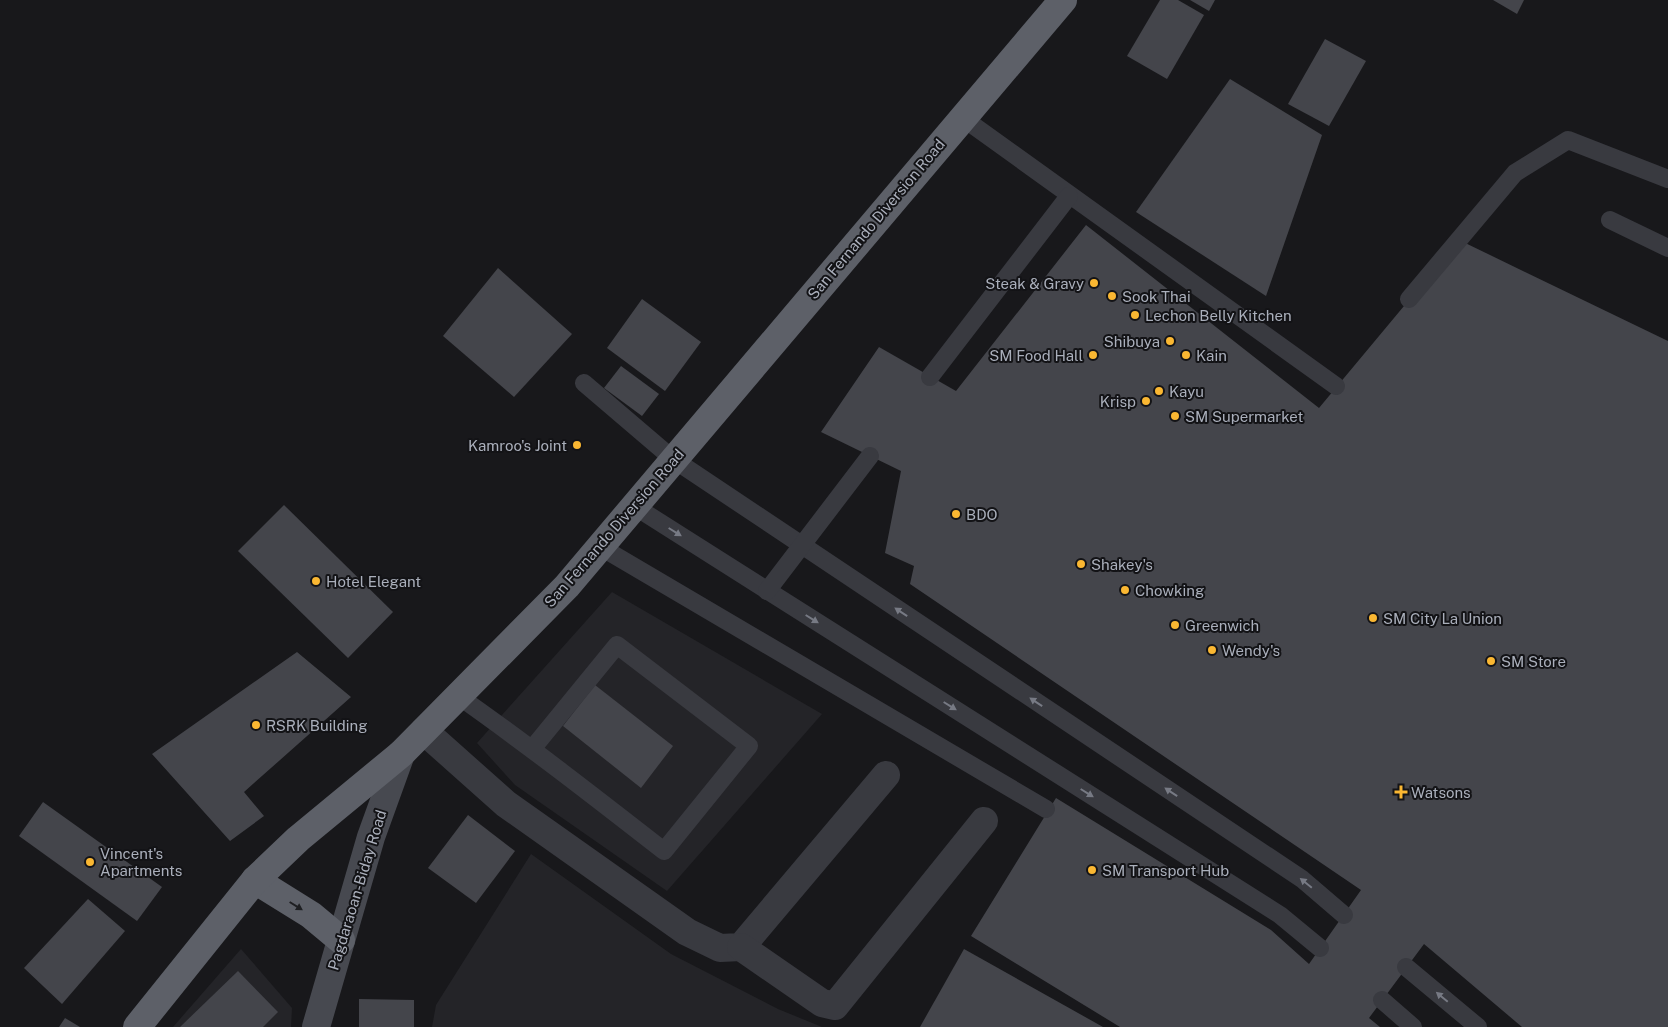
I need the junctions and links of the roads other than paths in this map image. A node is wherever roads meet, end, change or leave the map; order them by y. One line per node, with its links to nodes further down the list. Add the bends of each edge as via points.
1 (1062, 0): 2 (highway, San Fernando Diversion Road)
2 (963, 118): 4 (lane); 12 (highway, San Fernando Diversion Road)
3 (1668, 179): 7 (lane, via 1568,140 1515,172)
4 (1069, 196): 8 (lane); 10 (lane)
5 (1610, 220): 6 (lane)
6 (1668, 248)
7 (1409, 299)
8 (930, 377)
9 (584, 383): 12 (lane)
10 (1336, 386)
11 (870, 456): 14 (lane)
12 (673, 459): 13 (highway, San Fernando Diversion Road); 14 (lane)
13 (634, 506): 15 (highway, San Fernando Diversion Road); 16 (lane, one-way to 16)
14 (802, 545): 16 (lane); 25 (lane, one-way to 14, via 1302,879)
15 (599, 546): 17 (highway, San Fernando Diversion Road, via 567,586); 22 (lane)
16 (767, 591): 28 (lane, one-way to 28, via 1280,914)
17 (457, 695): 18 (highway, San Fernando Diversion Road); 19 (lane)
18 (424, 731): 20 (highway, San Fernando Diversion Road); 27 (street, via 506,804 687,932 720,948)
19 (532, 750): 19 (lane, via 617,645 749,746 664,850)
20 (401, 754): 24 (highway, San Fernando Diversion Road, via 298,839); 26 (main road, Pagdaraoan-Biday Road, via 371,836)
21 (886, 775): 27 (street)
22 (1046, 809)
23 (984, 821): 27 (street, via 835,1006 822,1002)
24 (255, 880): 26 (highway, one-way to 26, via 311,915); 31 (highway, San Fernando Diversion Road)
25 (1344, 914)
26 (341, 940): 32 (main road, Pagdaraoan-Biday Road)
27 (741, 947)
28 (1320, 948)
29 (1406, 967): 34 (lane, one-way to 29)
30 (1382, 1000): 33 (lane)
31 (137, 1027)
32 (316, 1027)
33 (1413, 1027)
34 (1478, 1027)

